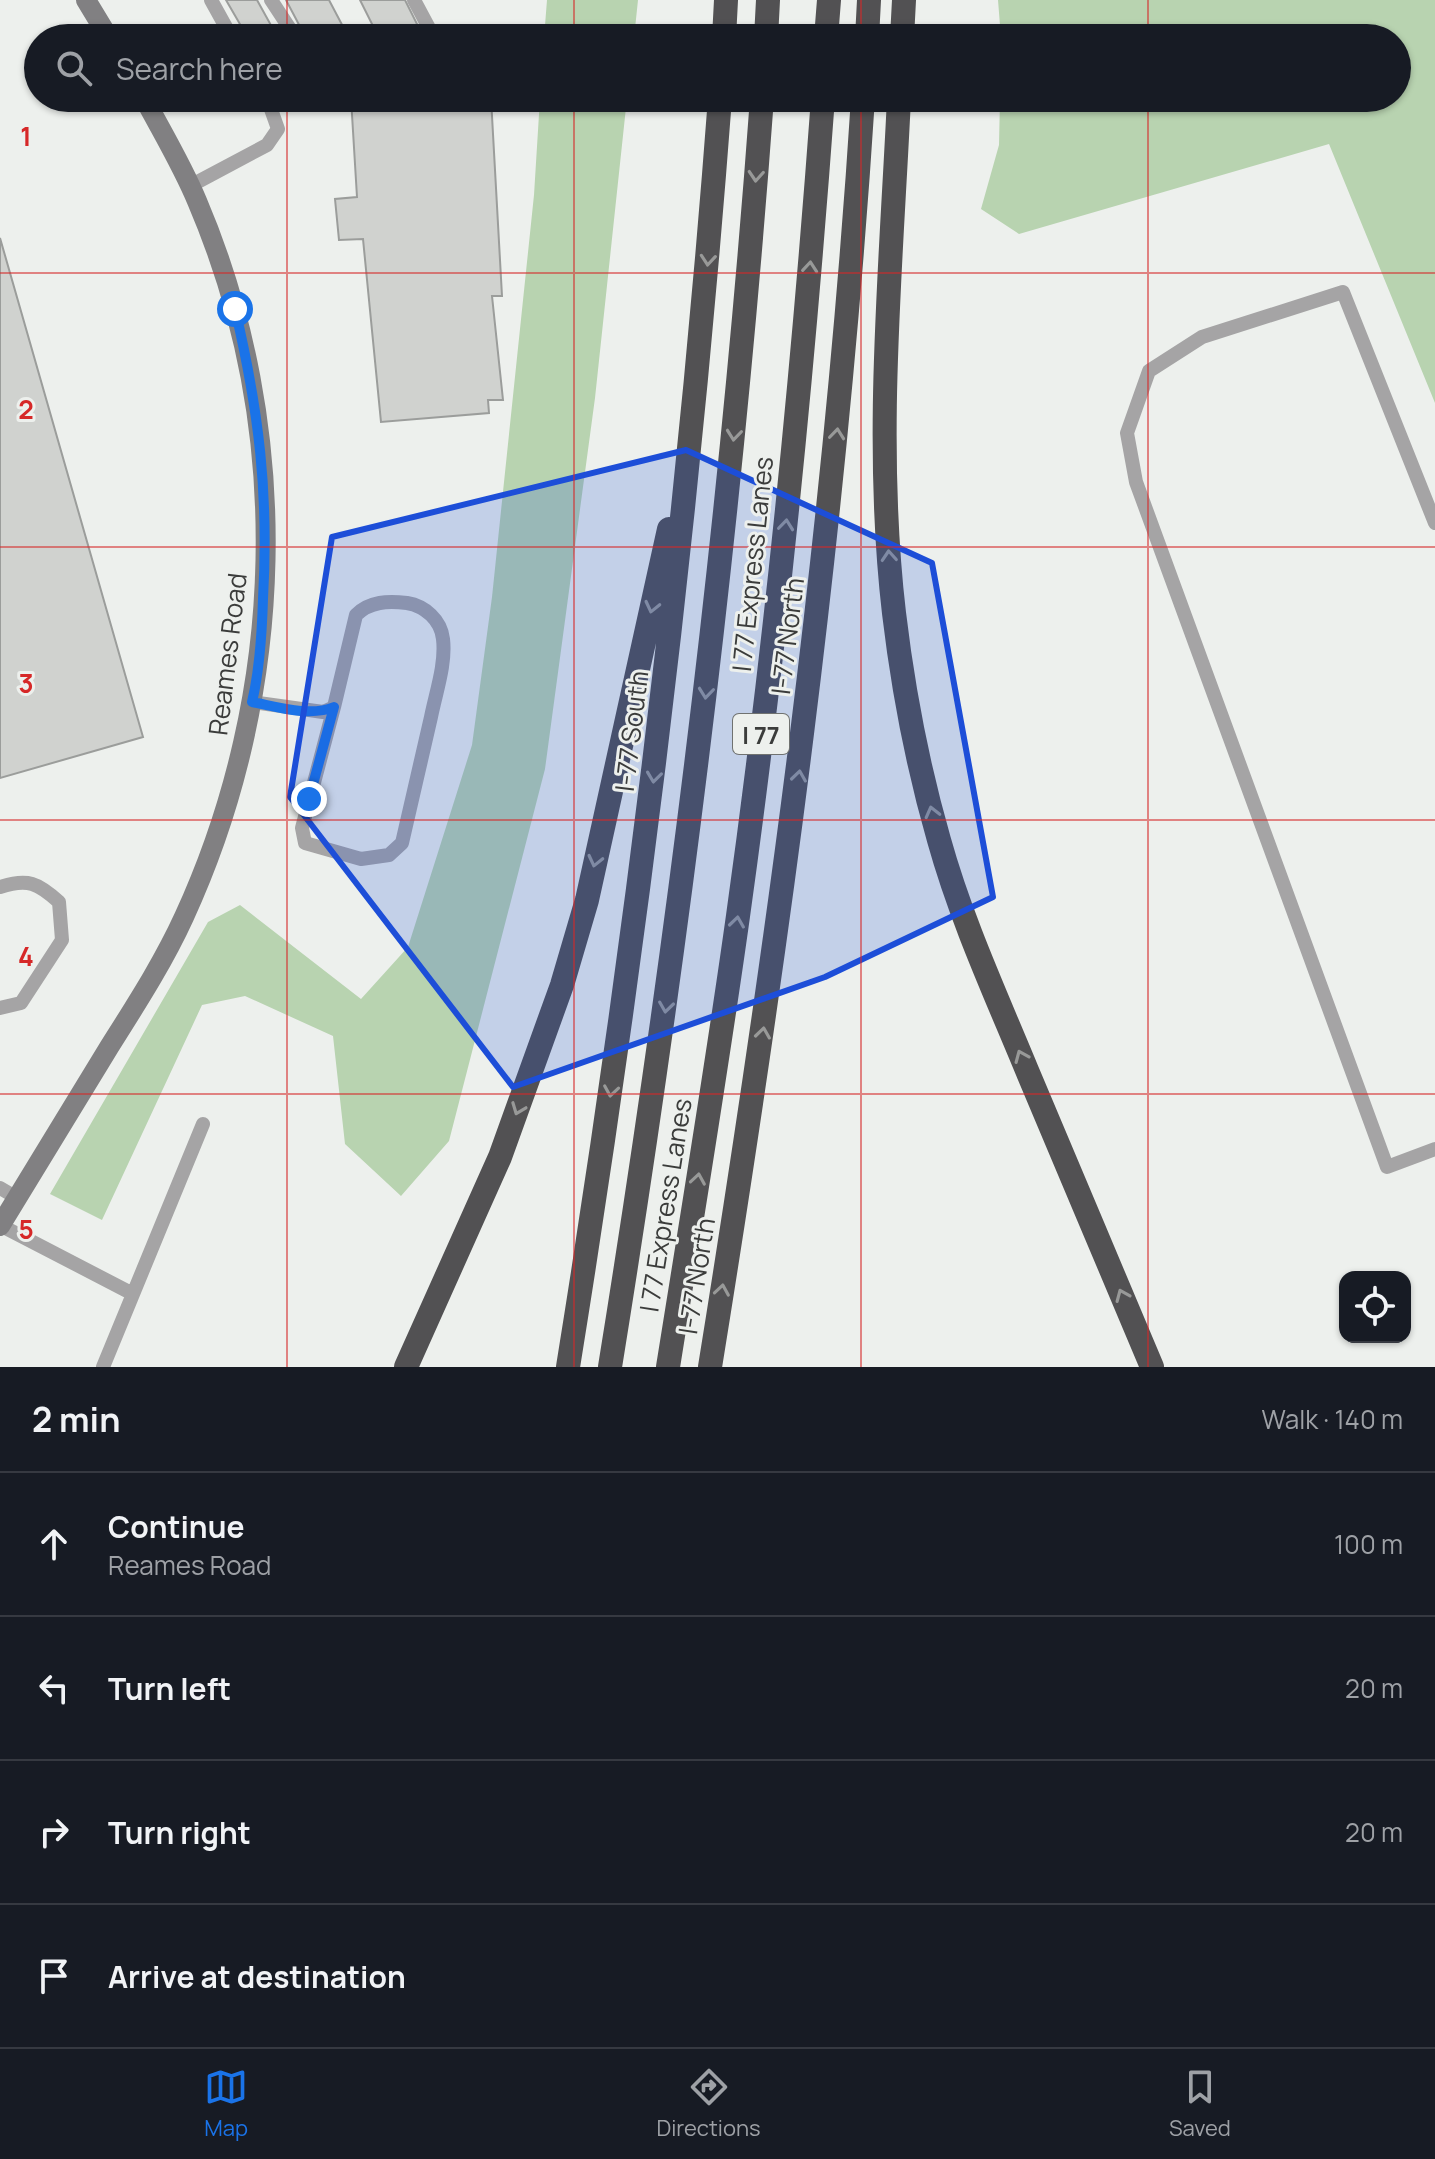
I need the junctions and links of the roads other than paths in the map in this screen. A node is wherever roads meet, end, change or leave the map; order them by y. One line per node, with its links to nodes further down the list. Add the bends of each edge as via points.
1 (86, 0): 10 (main road)
2 (211, 0): 11 (lane)
3 (271, 0): 12 (lane)
4 (414, 0): 13 (lane)
5 (726, 0): 14 (highway)
6 (768, 0): 15 (highway)
7 (829, 0): 16 (highway)
8 (869, 0): 17 (highway)
9 (904, 0): 18 (highway)
10 (101, 24)
11 (224, 24)
12 (286, 24)
13 (427, 24)
14 (725, 24)
15 (767, 24)
16 (827, 24)
17 (868, 24)
18 (903, 24)
19 (151, 112): 26 (main road, Reames Road)
20 (272, 112): 26 (lane, via 278,129 267,145)
21 (719, 112): 27 (highway, I-77 South, one-way to 27)
22 (761, 112): 41 (highway, I 77 Express Lanes / I 77, one-way to 41, via 703,726)
23 (822, 112): 42 (highway, I 77 Express Lanes / I 77, one-way to 23, via 764,717)
24 (862, 112): 43 (highway, I-77 North / I 77, one-way to 24, via 804,738 852,270)
25 (898, 112): 44 (highway, one-way to 25, via 958,900 913,726 894,615 885,496)
26 (190, 186): 29 (main road, Reames Road, via 235,309 262,454 267,533)
27 (693, 422): 39 (highway, one-way to 39, via 587,900 562,985 500,1157); 40 (highway, I-77 South, one-way to 40, via 640,886)
28 (1435, 523): 34 (lane, via 1343,292 1202,337 1149,371 1127,433 1136,482 1387,1167)
29 (252, 702): 30 (lane, via 323,712); 35 (main road, Reames Road, via 213,846 185,917 133,1009)
30 (334, 707): 30 (lane, via 356,615 365,606 418,605 440,625 442,669 402,843 389,855 361,859 305,843 302,828)
31 (0, 887): 32 (lane, via 16,882 40,885 59,902 62,940 21,1003)
32 (0, 1008)
33 (203, 1124): 37 (lane)
34 (1435, 1149)
35 (8, 1193): 36 (main road, Reames Road)
36 (0, 1226): 37 (lane)
37 (133, 1294): 38 (lane)
38 (103, 1367)
39 (406, 1367)
40 (568, 1367)
41 (610, 1367)
42 (668, 1367)
43 (710, 1367)
44 (1152, 1367)

